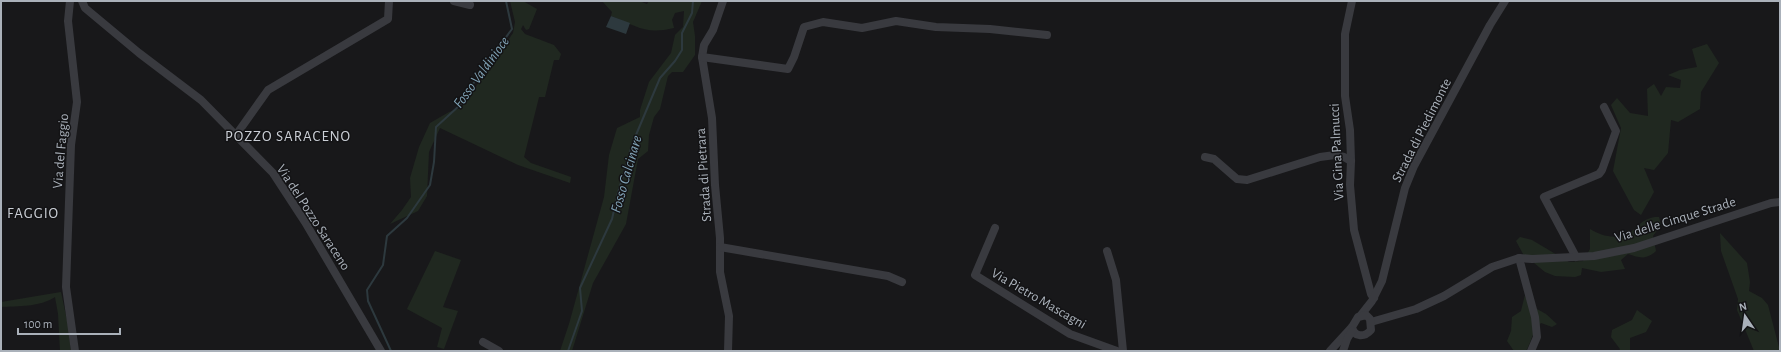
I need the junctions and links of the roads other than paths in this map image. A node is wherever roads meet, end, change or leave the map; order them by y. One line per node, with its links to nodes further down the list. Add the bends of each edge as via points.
1 (70, 1): 31 (street, Via del Faggio, via 68,21 77,102 71,145 66,287)
2 (82, 1): 12 (street, Via del Pozzo Saraceno, via 85,8 201,100)
3 (389, 1): 12 (street, via 388,19 268,90)
4 (454, 1): 8 (street)
5 (723, 1): 10 (street, Strada di Pietrara, via 713,30 704,45)
6 (1352, 1): 14 (street, Via Gina Palmucci, via 1345,34 1345,96)
7 (1505, 1): 22 (street, Strada di Piedimonte, via 1414,166 1405,188 1382,281)
8 (470, 5)
9 (1047, 35): 10 (street, via 936,27 896,21 862,28 824,22 804,27 788,69)
10 (702, 58): 17 (street, Strada di Pietrara, via 712,118)
11 (1604, 107): 19 (street, via 1616,132 1602,170 1599,174 1544,197)
12 (236, 135): 32 (street, Via del Pozzo Saraceno, via 273,173 306,222)
13 (1205, 157): 14 (street, via 1214,159 1237,179 1247,180 1320,157 1335,155)
14 (1351, 161): 22 (street, Via Gina Palmucci, via 1350,185 1354,230)
15 (1780, 202): 19 (street, Via delle Cinque Strade, via 1634,248)
16 (995, 228): 35 (street, Via Pietro Mascagni, via 975,275 1070,334)
17 (720, 247): 21 (street, via 888,276); 34 (street, Strada di Pietrara, via 720,272 729,316)
18 (1107, 251): 36 (street, via 1116,280)
19 (1576, 257): 20 (street, Via delle Cinque Strade)
20 (1519, 258): 24 (street, Via delle Cinque Strade, via 1492,267 1444,296 1416,309); 38 (street, via 1536,317 1537,337)
21 (902, 282)
22 (1373, 300): 23 (street, Strada di Piedimonte); 24 (street, Strada di Piedimonte)
23 (1361, 315): 24 (street); 25 (street, via 1356,319)
24 (1371, 320): 26 (street, via 1371,330)
25 (1352, 329): 26 (street); 27 (street); 29 (street)
26 (1358, 337): 27 (street); 30 (street)
27 (1347, 339): 29 (street); 30 (street)
28 (483, 342): 33 (street)
29 (1338, 342): 37 (street)
30 (1344, 350)
31 (75, 351)
32 (381, 351)
33 (499, 351)
34 (728, 351)
35 (1117, 351)
36 (1123, 351)
37 (1330, 351)
38 (1531, 351)

